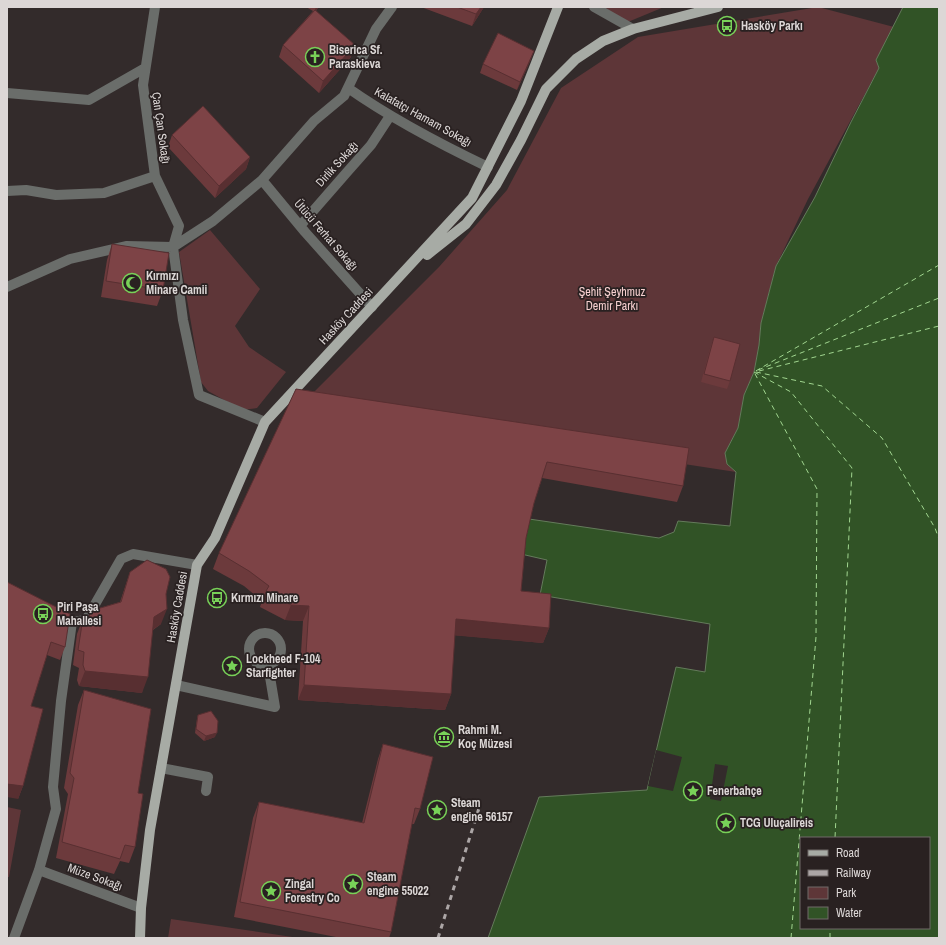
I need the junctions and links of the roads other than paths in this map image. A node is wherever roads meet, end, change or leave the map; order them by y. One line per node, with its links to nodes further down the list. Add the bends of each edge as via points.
1 (155, 7): 7 (street, Çan Çan Sokağı)
2 (392, 7): 8 (street, via 376,29)
3 (558, 7): 11 (main road, via 521,101)
4 (594, 7): 6 (street)
5 (718, 7): 6 (main road)
6 (633, 29): 17 (main road, via 603,41 576,59 546,89 496,185 466,224)
7 (145, 68): 9 (street, via 89,100); 12 (street, Çan Çan Sokağı, via 143,85)
8 (348, 88): 10 (street, Kalafatçı Hamam Sokağı); 13 (street, via 344,96 314,121)
9 (7, 93)
10 (390, 116): 11 (street, Kalafatçı Hamam Sokağı); 15 (street, Dirlik Sokağı, via 372,145)
11 (488, 167): 17 (main road, via 472,198)
12 (155, 176): 14 (street, via 104,193 56,195 26,190); 16 (street, Çan Çan Sokağı, via 179,226)
13 (262, 180): 15 (street, Ütücü Ferhat Sokağı); 16 (street, via 213,221)
14 (7, 192)
15 (300, 226): 19 (street, Ütücü Ferhat Sokağı)
16 (173, 247): 18 (street, via 126,246 70,259); 20 (street, via 183,320 199,395)
17 (398, 279): 19 (main road, Hasköy Caddesi)
18 (7, 287)
19 (372, 307): 20 (main road, Hasköy Caddesi)
20 (265, 422): 21 (main road, Hasköy Caddesi, via 215,538)
21 (197, 565): 23 (street, via 132,554 121,559 86,620); 25 (main road, Hasköy Caddesi)
22 (58, 614): 23 (street)
23 (72, 622): 28 (street, via 53,787 56,809)
24 (268, 665): 25 (street, via 276,707)
25 (176, 685): 26 (main road, Hasköy Caddesi)
26 (161, 768): 27 (street, via 208,777); 29 (main road, Hasköy Caddesi, via 150,830)
27 (206, 791)
28 (39, 870): 29 (street, Müze Sokağı); 30 (street)
29 (141, 908): 31 (main road, Hasköy Caddesi)
30 (13, 937)
31 (140, 938)

